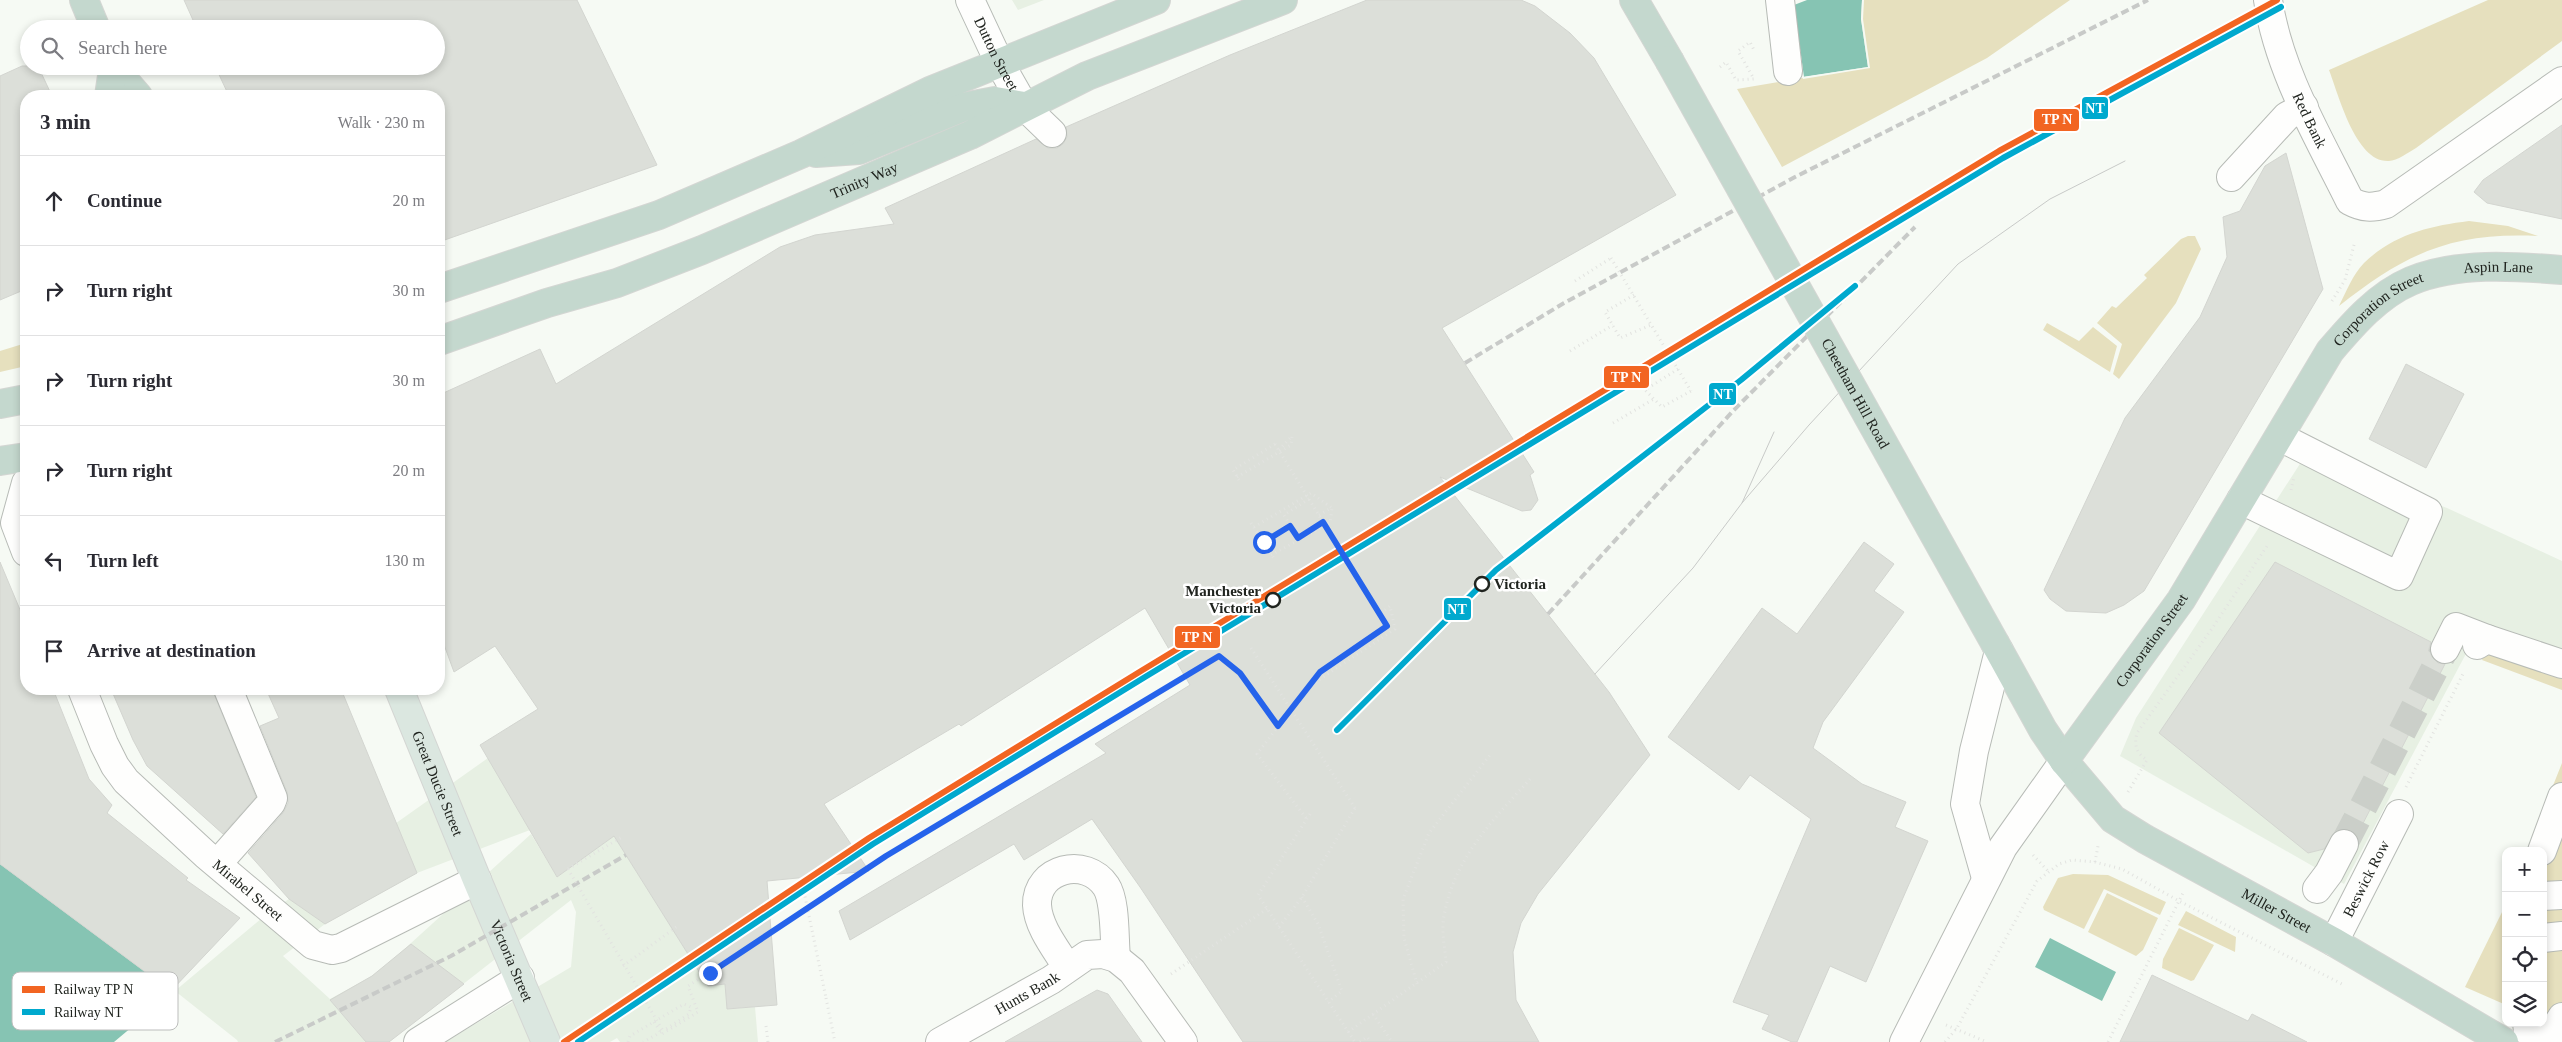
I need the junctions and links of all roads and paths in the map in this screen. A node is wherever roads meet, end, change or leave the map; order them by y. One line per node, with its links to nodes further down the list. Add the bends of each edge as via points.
1 (84, 0): 8 (highway)
2 (970, 0): 10 (street, Dutton Street)
3 (1156, 0): 10 (highway)
4 (1283, 0): 18 (highway, Trinity Way, via 1086,76)
5 (1634, 0): 62 (highway, Cheetham Hill Road, bridge)
6 (1780, 0): 12 (street)
7 (2268, 0): 19 (street, Red Bank, via 2290,78)
8 (92, 20)
9 (1758, 58): 11 (path, via 1750,42 1738,51 1754,79 1736,80 1726,62)
10 (999, 62): 18 (street, Dutton Street); 21 (highway, via 930,91)
11 (1720, 67)
12 (1788, 71)
13 (111, 75): 16 (highway)
14 (118, 75): 17 (highway)
15 (2562, 81): 19 (street, Red Bank, via 2386,204 2368,208 2350,201)
16 (110, 90)
17 (132, 90)
18 (1024, 106): 20 (street, Dutton Street); 21 (highway, via 995,101 963,107 859,150); 32 (highway, Trinity Way, via 970,135 702,250 617,283 547,303)
19 (2304, 108): 22 (street, via 2287,116)
20 (1052, 133)
21 (801, 154): 27 (highway, via 659,215)
22 (2231, 177)
23 (2355, 242): 29 (path, via 2345,280)
24 (2562, 270): 25 (highway, Aspin Lane, via 2511,266)
25 (2434, 273): 39 (highway, Corporation Street, via 2409,282 2367,310 2354,323 2330,351)
26 (1575, 281): 28 (path, bridge, via 1611,258)
27 (445, 287)
28 (1634, 295): 30 (path, via 1605,312); 31 (path, bridge)
29 (2330, 304)
30 (1613, 325): 31 (path, via 1620,338); 33 (path)
31 (1651, 325): 34 (path, bridge)
32 (445, 339)
33 (1570, 351)
34 (1678, 369): 35 (path, via 1645,390); 35 (path, bridge, via 1691,391 1662,407)
35 (1654, 399): 38 (path)
36 (20, 400): 37 (highway)
37 (0, 404)
38 (1613, 423)
39 (2280, 437): 47 (highway, Corporation Street); 47 (street, via 2428,512 2399,576)
40 (1278, 450): 40 (path, bridge, via 1275,444 1233,470 1238,478 1291,445 1292,436); 46 (path, bridge)
41 (20, 458): 42 (highway)
42 (0, 461)
43 (2294, 474): 44 (path)
44 (2290, 491)
45 (20, 496): 50 (street)
46 (1308, 498): 49 (path, bridge); 53 (path, via 1284,515)
47 (2241, 500): 72 (highway, Corporation Street, via 2181,600)
48 (1332, 508): 49 (path); 54 (path, via 1311,493); 58 (path, via 1330,523)
49 (1319, 515): 51 (path, bridge)
50 (7, 522): 57 (street)
51 (1323, 522): 53 (path, via 1298,538); 60 (path, bridge)
52 (1251, 523): 54 (path)
53 (1290, 526): 56 (path)
54 (1254, 527): 56 (path)
55 (2271, 540): 74 (path, via 2212,630 2137,733 2135,746 2146,760)
56 (1264, 542): 58 (path)
57 (20, 543)
58 (1271, 554): 59 (path)
59 (1275, 560)
60 (1380, 614): 66 (path, bridge, via 1387,626 1320,672); 66 (path, via 1390,606 1395,629)
61 (1251, 648): 96 (path, bridge, via 1355,808)
62 (1997, 648): 72 (highway, Cheetham Hill Road); 91 (street, via 1965,804)
63 (2445, 649): 64 (street, via 2456,627 2482,642)
64 (2562, 664)
65 (2464, 672): 77 (path, via 2405,788)
66 (1308, 687): 70 (path)
67 (84, 695): 87 (street, Mirabel Street, via 104,744 126,781)
68 (230, 695): 87 (street, via 273,798)
69 (401, 695): 92 (main road, Great Ducie Street)
70 (1278, 726): 78 (path, via 1257,754); 115 (path, via 1240,673 1219,656 886,856 688,986 698,1012 662,1034)
71 (1490, 755): 109 (path, via 1429,832 1403,899 1404,938)
72 (2064, 761): 88 (highway, Miller Street, via 2113,819); 91 (street, Corporation Street, via 2020,820)
73 (1531, 778): 109 (path, via 1476,840 1454,878 1443,918 1446,962)
74 (2127, 794)
75 (2561, 802): 81 (street)
76 (1310, 814): 78 (path)
77 (2399, 814): 103 (street, Beswick Row)
78 (1306, 818): 98 (path, via 1258,895)
79 (622, 837): 105 (path, bridge, via 568,869)
80 (2344, 844): 93 (street)
81 (2545, 847)
82 (2096, 849): 86 (path)
83 (2547, 853): 84 (street)
84 (2562, 855)
85 (2039, 862): 89 (path)
86 (2095, 862): 89 (path, via 2072,860); 97 (path, via 2122,869)
87 (218, 863): 92 (street, Mirabel Street, via 314,945 332,950)
88 (2196, 868): 97 (path); 103 (highway, Miller Street)
89 (2048, 871): 117 (path, via 2030,893)
90 (801, 877): 126 (path, bridge)
91 (1986, 878): 113 (street, Corporation Street)
92 (477, 880): 107 (main road, Victoria Street)
93 (2317, 889)
94 (2547, 896): 95 (street)
95 (2562, 896)
96 (1302, 897): 100 (path); 111 (path, via 1318,924 1342,991)
97 (2179, 901): 110 (path); 136 (path)
98 (1267, 909): 100 (path); 108 (path, via 1170,975)
99 (679, 925): 105 (path)
100 (1279, 927): 111 (path)
101 (2562, 936): 102 (street)
102 (2547, 938)
103 (2334, 942): 120 (highway, Miller Street)
104 (1116, 958): 106 (street, Hunts Bank, via 1103,954 1088,955); 106 (street, via 1112,910 1106,886 1088,871 1065,869 1045,882 1037,904 1038,916); 128 (street, via 1132,971)
105 (623, 966): 118 (path, bridge)
106 (1067, 967): 127 (street, Hunts Bank, via 1051,980)
107 (520, 978): 121 (street); 122 (main road, Victoria Street)
108 (1175, 982)
109 (1416, 984): 112 (path)
110 (2343, 985)
111 (1328, 1002): 119 (path)
112 (1373, 1014): 119 (path); 132 (path)
113 (1916, 1014): 117 (path); 133 (street, Corporation Street)
114 (2562, 1017): 120 (street)
115 (654, 1022): 118 (path, via 684,1004 691,1007 689,1014); 123 (path, via 630,1036)
116 (766, 1026): 125 (path)
117 (1957, 1028): 134 (path); 135 (path)
118 (662, 1031): 124 (path, bridge)
119 (1348, 1032): 129 (path)
120 (2531, 1036)
121 (418, 1042)
122 (546, 1042)
123 (628, 1042)
124 (643, 1042)
125 (768, 1042)
126 (835, 1042)
127 (940, 1042)
128 (1183, 1042)
129 (1355, 1042)
130 (1360, 1042): 131 (path, via 1367,1037)
131 (1371, 1042)
132 (1392, 1042)
133 (1904, 1042)
134 (1945, 1042)
135 (1987, 1042)
136 (2108, 1042)

